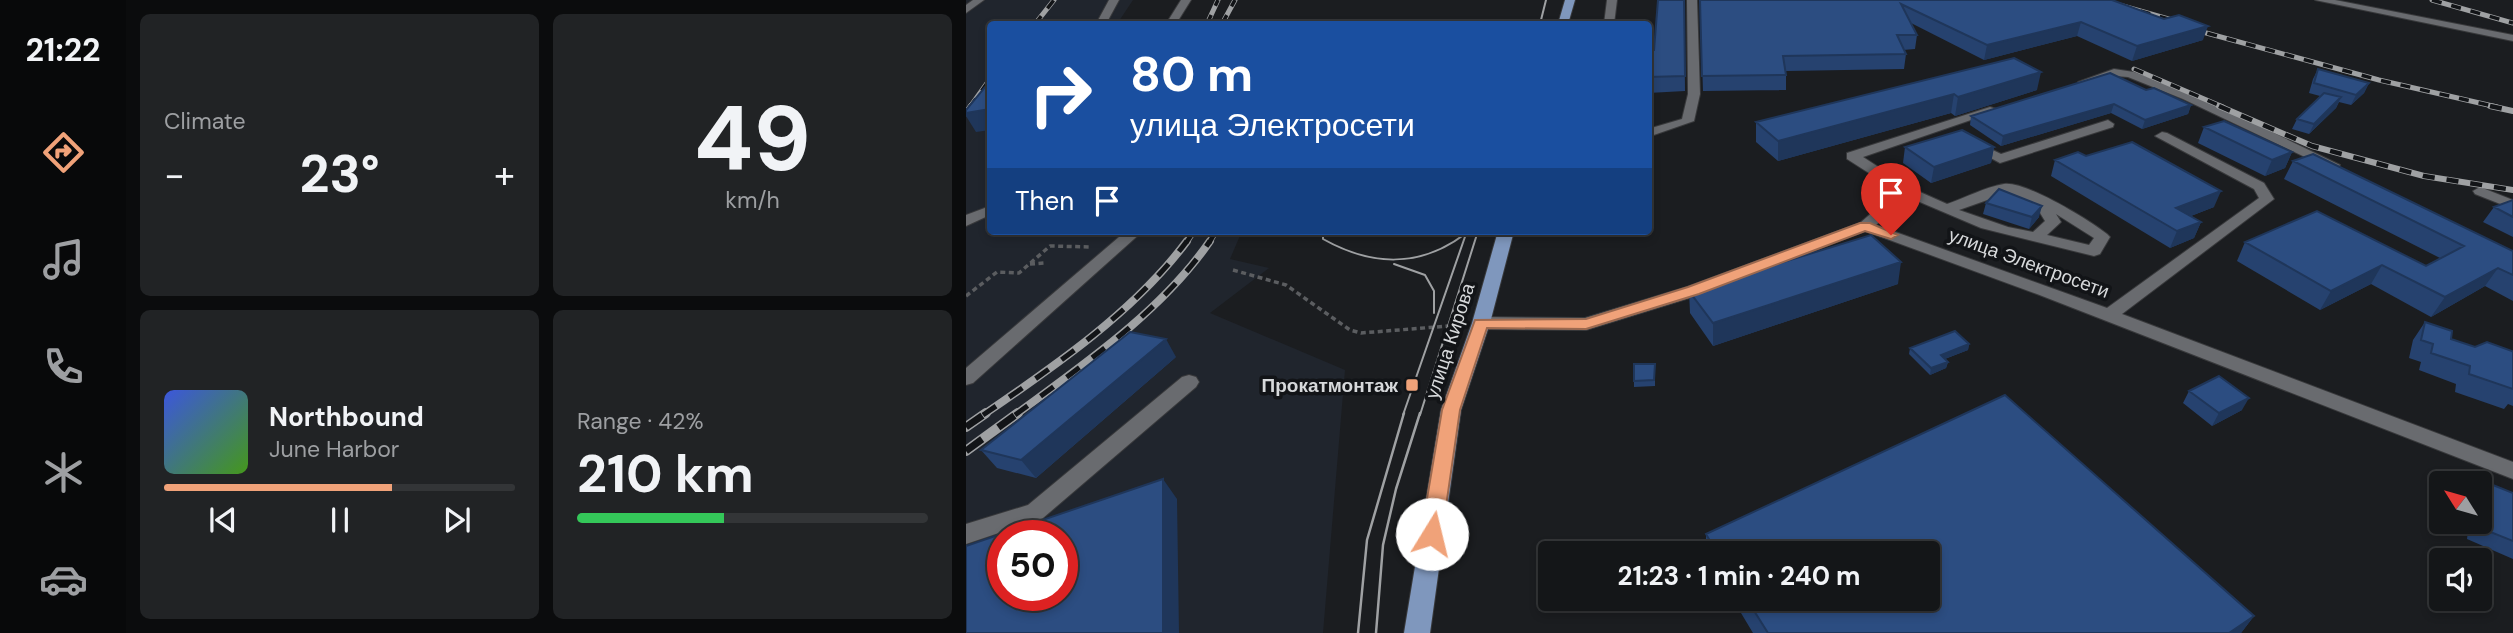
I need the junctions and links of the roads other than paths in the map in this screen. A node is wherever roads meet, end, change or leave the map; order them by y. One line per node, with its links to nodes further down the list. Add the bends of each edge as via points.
1 (979, 0): 8 (street)
2 (1114, 0): 9 (street)
3 (1186, 0): 10 (street)
4 (1570, 0): 11 (main road)
5 (1612, 0): 12 (street)
6 (1692, 0): 18 (street, via 1694,94 1688,121)
7 (2320, 0): 13 (street)
8 (966, 10)
9 (1103, 21)
10 (1173, 21)
11 (1564, 21)
12 (1609, 21)
13 (2513, 38)
14 (2074, 85): 20 (street, via 2114,72 2130,74 2187,96)
15 (2008, 106): 17 (street)
16 (2108, 124): 17 (street, via 2000,159)
17 (1942, 127): 21 (street, via 1852,156)
18 (1652, 132)
19 (2162, 136): 32 (street, via 2259,186 2267,199)
20 (2352, 175)
21 (1906, 191): 25 (street); 28 (street)
22 (2480, 191): 24 (street)
23 (2040, 200): 25 (street, via 2007,188); 31 (street, via 2053,222); 31 (street, via 2102,237 2094,251)
24 (2513, 205)
25 (1947, 209): 31 (street, via 2012,234)
26 (987, 211): 27 (street)
27 (966, 221)
28 (1865, 226): 32 (street, улица Электросети); 33 (street, via 1693,291 1586,324)
29 (1131, 235): 34 (street)
30 (1505, 235): 33 (main road, улица Кирова)
31 (2036, 237)
32 (2109, 315): 36 (street, улица Электросети)
33 (1481, 323): 38 (main road, улица Кирова, via 1451,410)
34 (966, 377)
35 (1189, 382): 37 (street, via 1035,512)
36 (2513, 471)
37 (966, 534)
38 (1417, 633)

